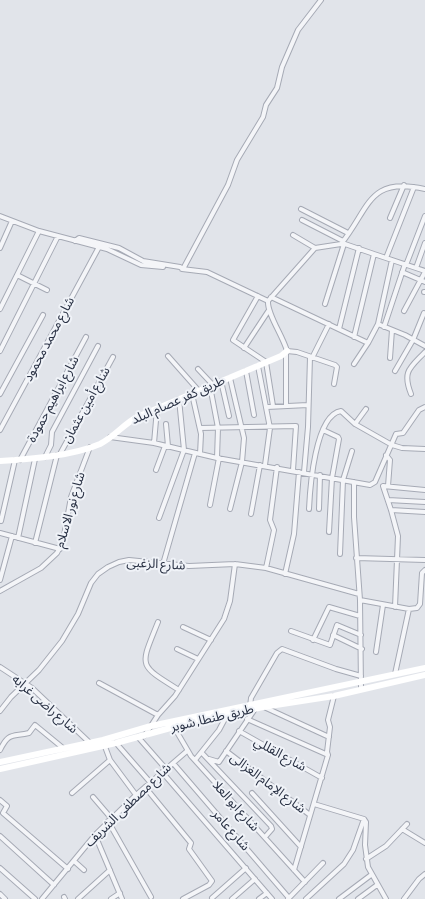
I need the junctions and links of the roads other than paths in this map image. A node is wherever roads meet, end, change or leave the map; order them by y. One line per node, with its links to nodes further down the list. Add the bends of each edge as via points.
1 (321, 0): 27 (street, via 298,30 282,67 277,88 237,160 228,185)
2 (404, 185): 3 (street); 8 (street); 12 (street, via 380,191)
3 (414, 187): 4 (street); 23 (street)
4 (425, 189)
5 (301, 209): 12 (street)
6 (0, 216): 10 (street)
7 (425, 216): 25 (street)
8 (390, 218)
9 (302, 220): 16 (street)
10 (12, 221): 11 (street); 19 (street)
11 (39, 231): 14 (street); 30 (street)
12 (348, 234): 16 (street)
13 (293, 235): 20 (street)
14 (58, 236): 15 (street); 32 (street)
15 (75, 240): 18 (street); 27 (street, via 79,238 114,246 143,261)
16 (343, 243): 20 (street); 21 (street); 37 (street)
17 (425, 243): 26 (street)
18 (99, 247): 27 (street, via 146,267); 92 (street, شارع محمد محمود)
19 (0, 248)
20 (315, 248): 35 (street)
21 (359, 248): 22 (street); 46 (street)
22 (374, 254): 23 (street); 49 (street)
23 (386, 258): 24 (street)
24 (392, 260): 25 (street); 44 (street)
25 (406, 264): 26 (street); 29 (street)
26 (416, 268): 28 (street)
27 (183, 269): 34 (street, via 207,272)
28 (425, 271): 31 (street)
29 (402, 272): 31 (street); 45 (street)
30 (17, 276): 32 (street); 38 (street)
31 (423, 281): 40 (street)
32 (34, 284): 33 (street); 55 (street)
33 (47, 290)
34 (258, 296): 36 (street); 54 (street, via 233,338 233,341)
35 (271, 297): 36 (street); 43 (street)
36 (268, 301): 39 (street)
37 (326, 304)
38 (0, 310)
39 (269, 310): 54 (street); 56 (street, via 277,324)
40 (404, 311)
41 (424, 313): 50 (street)
42 (42, 315): 73 (street)
43 (329, 324): 46 (street); 60 (street)
44 (378, 324): 45 (street); 51 (street)
45 (384, 327): 47 (street)
46 (339, 329): 49 (street)
47 (392, 330): 50 (street); 61 (street)
48 (86, 337): 109 (street, شارع ابراهيم حمودة)
49 (354, 337): 51 (street)
50 (413, 340): 53 (street); 66 (street)
51 (368, 343): 63 (street)
52 (98, 346): 106 (street, via 52,432 51,445)
53 (425, 346)
54 (244, 348): 62 (street)
55 (0, 350)
56 (286, 352): 60 (street); 62 (street, طريق كفر عصام البلد); 77 (street)
57 (425, 352): 75 (street, via 410,366 407,373)
58 (168, 356): 72 (street)
59 (113, 357): 103 (street, شارع أمين عثمان)
60 (311, 357): 70 (street, via 336,366); 78 (street)
61 (390, 358)
62 (266, 362): 64 (street, طريق كفر عصام البلد); 79 (street)
63 (354, 364)
64 (258, 366): 67 (street, طريق كفر عصام البلد); 80 (street)
65 (198, 369): 71 (street)
66 (395, 370)
67 (246, 371): 68 (street, طريق كفر عصام البلد); 84 (street)
68 (230, 378): 69 (street, طريق كفر عصام البلد); 90 (street)
69 (221, 381): 71 (street, طريق كفر عصام البلد); 85 (street)
70 (334, 384)
71 (212, 386): 72 (street, طريق كفر عصام البلد); 89 (street)
72 (199, 391): 74 (street, طريق كفر عصام البلد)
73 (0, 394)
74 (192, 394): 76 (street, طريق كفر عصام البلد); 88 (street)
75 (411, 394)
76 (179, 399): 82 (street, طريق كفر عصام البلد); 100 (street)
77 (286, 405): 78 (street); 79 (street)
78 (308, 405): 117 (street)
79 (274, 406): 80 (street)
80 (267, 407): 91 (street)
81 (425, 407): 96 (street, via 418,410 403,433 396,434)
82 (156, 409): 94 (street, طريق كفر عصام البلد, via 131,420); 95 (street)
83 (366, 409): 87 (street)
84 (254, 415)
85 (229, 416)
86 (166, 424): 97 (street)
87 (355, 424): 93 (street, via 341,411 333,415); 96 (street)
88 (200, 428): 89 (street); 104 (street)
89 (218, 428): 90 (street); 107 (street)
90 (242, 428): 91 (street); 111 (street)
91 (270, 428): 113 (street); 116 (street, via 296,426)
92 (0, 430)
93 (323, 430): 118 (street); 120 (street, via 339,438)
94 (109, 437): 95 (street); 98 (street, طريق كفر عصام البلد, via 100,444)
95 (154, 443): 97 (street)
96 (392, 444): 99 (street, via 402,448); 105 (street)
97 (166, 446): 100 (street); 115 (street)
98 (90, 447): 103 (street, طريق كفر عصام البلد); 141 (street, شارع نور الاسلام, via 71,497)
99 (425, 449)
100 (184, 450): 102 (street); 134 (street)
101 (352, 451): 121 (street)
102 (195, 453): 104 (street); 146 (street)
103 (58, 454): 106 (street, طريق كفر عصام البلد); 140 (street, شارع أمين عثمان)
104 (200, 454): 107 (street)
105 (386, 455): 122 (street, via 375,482 370,485); 123 (street, via 390,460)
106 (45, 457): 108 (street, طريق كفر عصام البلد)
107 (218, 458): 111 (street); 127 (street)
108 (35, 459): 109 (street, طريق كفر عصام البلد); 139 (street)
109 (17, 460): 110 (street, طريق كفر عصام البلد); 135 (street, شارع ابراهيم حمودة)
110 (0, 461)
111 (242, 462): 112 (street); 128 (street)
112 (260, 465): 113 (street); 133 (street)
113 (265, 465): 114 (street)
114 (277, 467): 116 (street); 148 (street, via 270,520 274,530)
115 (156, 470)
116 (293, 470): 117 (street)
117 (302, 472): 118 (street); 150 (street, via 294,534)
118 (311, 474): 119 (street); 129 (street)
119 (320, 476): 120 (street); 130 (street)
120 (332, 478): 121 (street); 136 (street)
121 (343, 480): 122 (street); 142 (street)
122 (354, 482): 143 (street)
123 (388, 486): 124 (street); 125 (street, via 382,486)
124 (425, 490)
125 (388, 500): 126 (street); 131 (street)
126 (425, 502)
127 (210, 505)
128 (230, 508)
129 (309, 509)
130 (319, 509)
131 (391, 510): 132 (street); 144 (street, via 398,536)
132 (425, 512)
133 (252, 514)
134 (160, 518)
135 (1, 521)
136 (330, 532)
137 (0, 533): 138 (street)
138 (12, 536): 139 (street); 151 (street)
139 (18, 538): 140 (street)
140 (35, 543): 141 (street)
141 (60, 549): 152 (street, شارع نور الاسلام, via 47,564)
142 (340, 554)
143 (356, 558): 144 (street); 153 (street)
144 (398, 560): 145 (street); 156 (street)
145 (425, 560)
146 (163, 564): 147 (street, شارع الزغبى); 175 (street, شارع الزغبى, via 124,561 98,574 62,641)
147 (235, 564): 148 (street, شارع الزغبى); 164 (street, via 227,612)
148 (266, 568): 150 (street, شارع الزغبى)
149 (425, 570): 157 (street, via 422,573 420,606)
150 (285, 574): 153 (street, شارع الزغبى)
151 (0, 580)
152 (0, 591)
153 (359, 594): 154 (street)
154 (360, 600): 155 (street); 158 (street)
155 (383, 605): 156 (street); 168 (street)
156 (395, 607): 157 (street)
157 (409, 609): 172 (street)
158 (360, 616): 163 (street); 165 (street, via 329,607)
159 (158, 622): 178 (street, via 145,654 146,665 151,673)
160 (183, 627): 164 (street)
161 (291, 631): 165 (street)
162 (333, 635): 163 (street, via 337,625); 165 (street, via 330,645); 167 (street)
163 (361, 635): 167 (street)
164 (212, 640): 169 (street)
165 (313, 640)
166 (178, 649): 169 (street)
167 (362, 649): 174 (street)
168 (376, 652)
169 (198, 660): 178 (street)
170 (0, 666): 175 (street, شارع راضى غرابه)
171 (425, 668): 172 (street, طريق طنطا, شوبر)
172 (395, 674): 174 (street, طريق طنطا, شوبر)
173 (425, 675): 177 (street, طريق طنطا, شوبر)
174 (361, 679): 177 (street); 181 (street, طريق طنطا, شوبر); 181 (street, via 282,649 277,653 251,698)
175 (26, 683): 182 (street, شارع الزغبى); 193 (street, شارع راضى غرابه)
176 (99, 684): 183 (street)
177 (361, 689): 179 (street, طريق طنطا, شوبر)
178 (179, 690): 183 (street)
179 (334, 696): 180 (street, طريق طنطا, شوبر); 191 (street, via 328,720)
180 (263, 707): 181 (street, طريق طنطا, شوبر); 191 (street)
181 (252, 708): 184 (street, طريق طنطا, شوبر); 185 (street); 186 (street, طريق طنطا, شوبر)
182 (0, 711)
183 (158, 715): 186 (street)
184 (227, 715): 187 (street, طريق طنطا, شوبر); 200 (street)
185 (247, 719): 188 (street); 201 (street)
186 (151, 726): 190 (street); 194 (street, طريق طنطا, شوبر)
187 (174, 727): 190 (street, طريق طنطا, شوبر); 198 (street, شارع ابو العلا)
188 (239, 731): 199 (street); 209 (street, شارع القللي)
189 (0, 736): 192 (street)
190 (142, 736): 195 (street, طريق طنطا, شوبر); 208 (street)
191 (329, 736): 201 (street)
192 (5, 740): 196 (street, via 13,734 29,733 35,725); 197 (street)
193 (90, 743): 194 (street, طريق طنطا, شوبر); 196 (street, طريق طنطا, شوبر)
194 (104, 743): 195 (street, طريق طنطا, شوبر); 203 (street); 207 (street, طريق طنطا, شوبر)
195 (116, 743): 210 (street)
196 (63, 748): 205 (street, طريق طنطا, شوبر)
197 (0, 750)
198 (187, 751): 204 (street, شارع ابو العلا); 206 (street, شارع مصطفى الشريف)
199 (226, 751): 202 (street, via 218,762); 218 (street, شارع الإمام الغزالى)
200 (202, 753): 202 (street); 204 (street)
201 (328, 755): 209 (street)
202 (207, 758): 225 (street, via 271,826 272,829)
203 (110, 760): 212 (street); 213 (street)
204 (195, 760): 225 (street, شارع ابو العلا)
205 (0, 762)
206 (173, 763): 208 (street, شارع مصطفى الشريف); 248 (street, شارع عامر)
207 (0, 769)
208 (164, 770): 210 (street, شارع مصطفى الشريف); 232 (street)
209 (322, 778): 217 (street)
210 (150, 782): 211 (street, شارع مصطفى الشريف)
211 (145, 787): 213 (street, شارع مصطفى الشريف); 255 (street, via 191,843 189,850 212,883)
212 (72, 793)
213 (136, 794): 220 (street, شارع مصطفى الشريف)
214 (252, 794): 227 (street)
215 (92, 797): 220 (street)
216 (0, 800): 233 (street, via 7,806 3,813)
217 (314, 804): 218 (street); 219 (street)
218 (310, 815): 227 (street)
219 (364, 819): 228 (street); 259 (street, via 347,861)
220 (110, 820): 223 (street, شارع مصطفى الشريف); 246 (street)
221 (407, 824): 222 (street)
222 (402, 829): 226 (street); 228 (street, via 386,846)
223 (95, 835): 229 (street, شارع مصطفى الشريف); 235 (street)
224 (0, 836): 241 (street)
225 (264, 837): 236 (street, شارع ابو العلا)
226 (425, 843)
227 (301, 847): 236 (street)
228 (366, 859): 237 (street)
229 (74, 860): 233 (street, شارع مصطفى الشريف); 234 (street)
230 (323, 863): 240 (street)
231 (0, 868): 250 (street)
232 (246, 868): 239 (street); 247 (street)
233 (68, 869): 241 (street, شارع مصطفى الشريف)
234 (84, 870)
235 (110, 870): 243 (street); 252 (street)
236 (294, 870): 240 (street, شارع ابو العلا)
237 (371, 875): 242 (street); 260 (street)
238 (424, 875): 263 (street)
239 (255, 879): 244 (street); 256 (street)
240 (305, 882): 248 (street)
241 (54, 885): 251 (street, شارع مصطفى الشريف)
242 (377, 886): 261 (street); 262 (street)
243 (120, 892): 253 (street); 254 (street)
244 (267, 893): 257 (street); 258 (street)
245 (0, 894): 249 (street)
246 (151, 897)
247 (212, 898)
248 (288, 898)
249 (5, 899)
250 (35, 899)
251 (42, 899)
252 (78, 899)
253 (112, 899)
254 (122, 899)
255 (183, 899)
256 (232, 899)
257 (259, 899)
258 (272, 899)
259 (306, 899)
260 (339, 899)
261 (358, 899)
262 (385, 899)
263 (404, 899)

